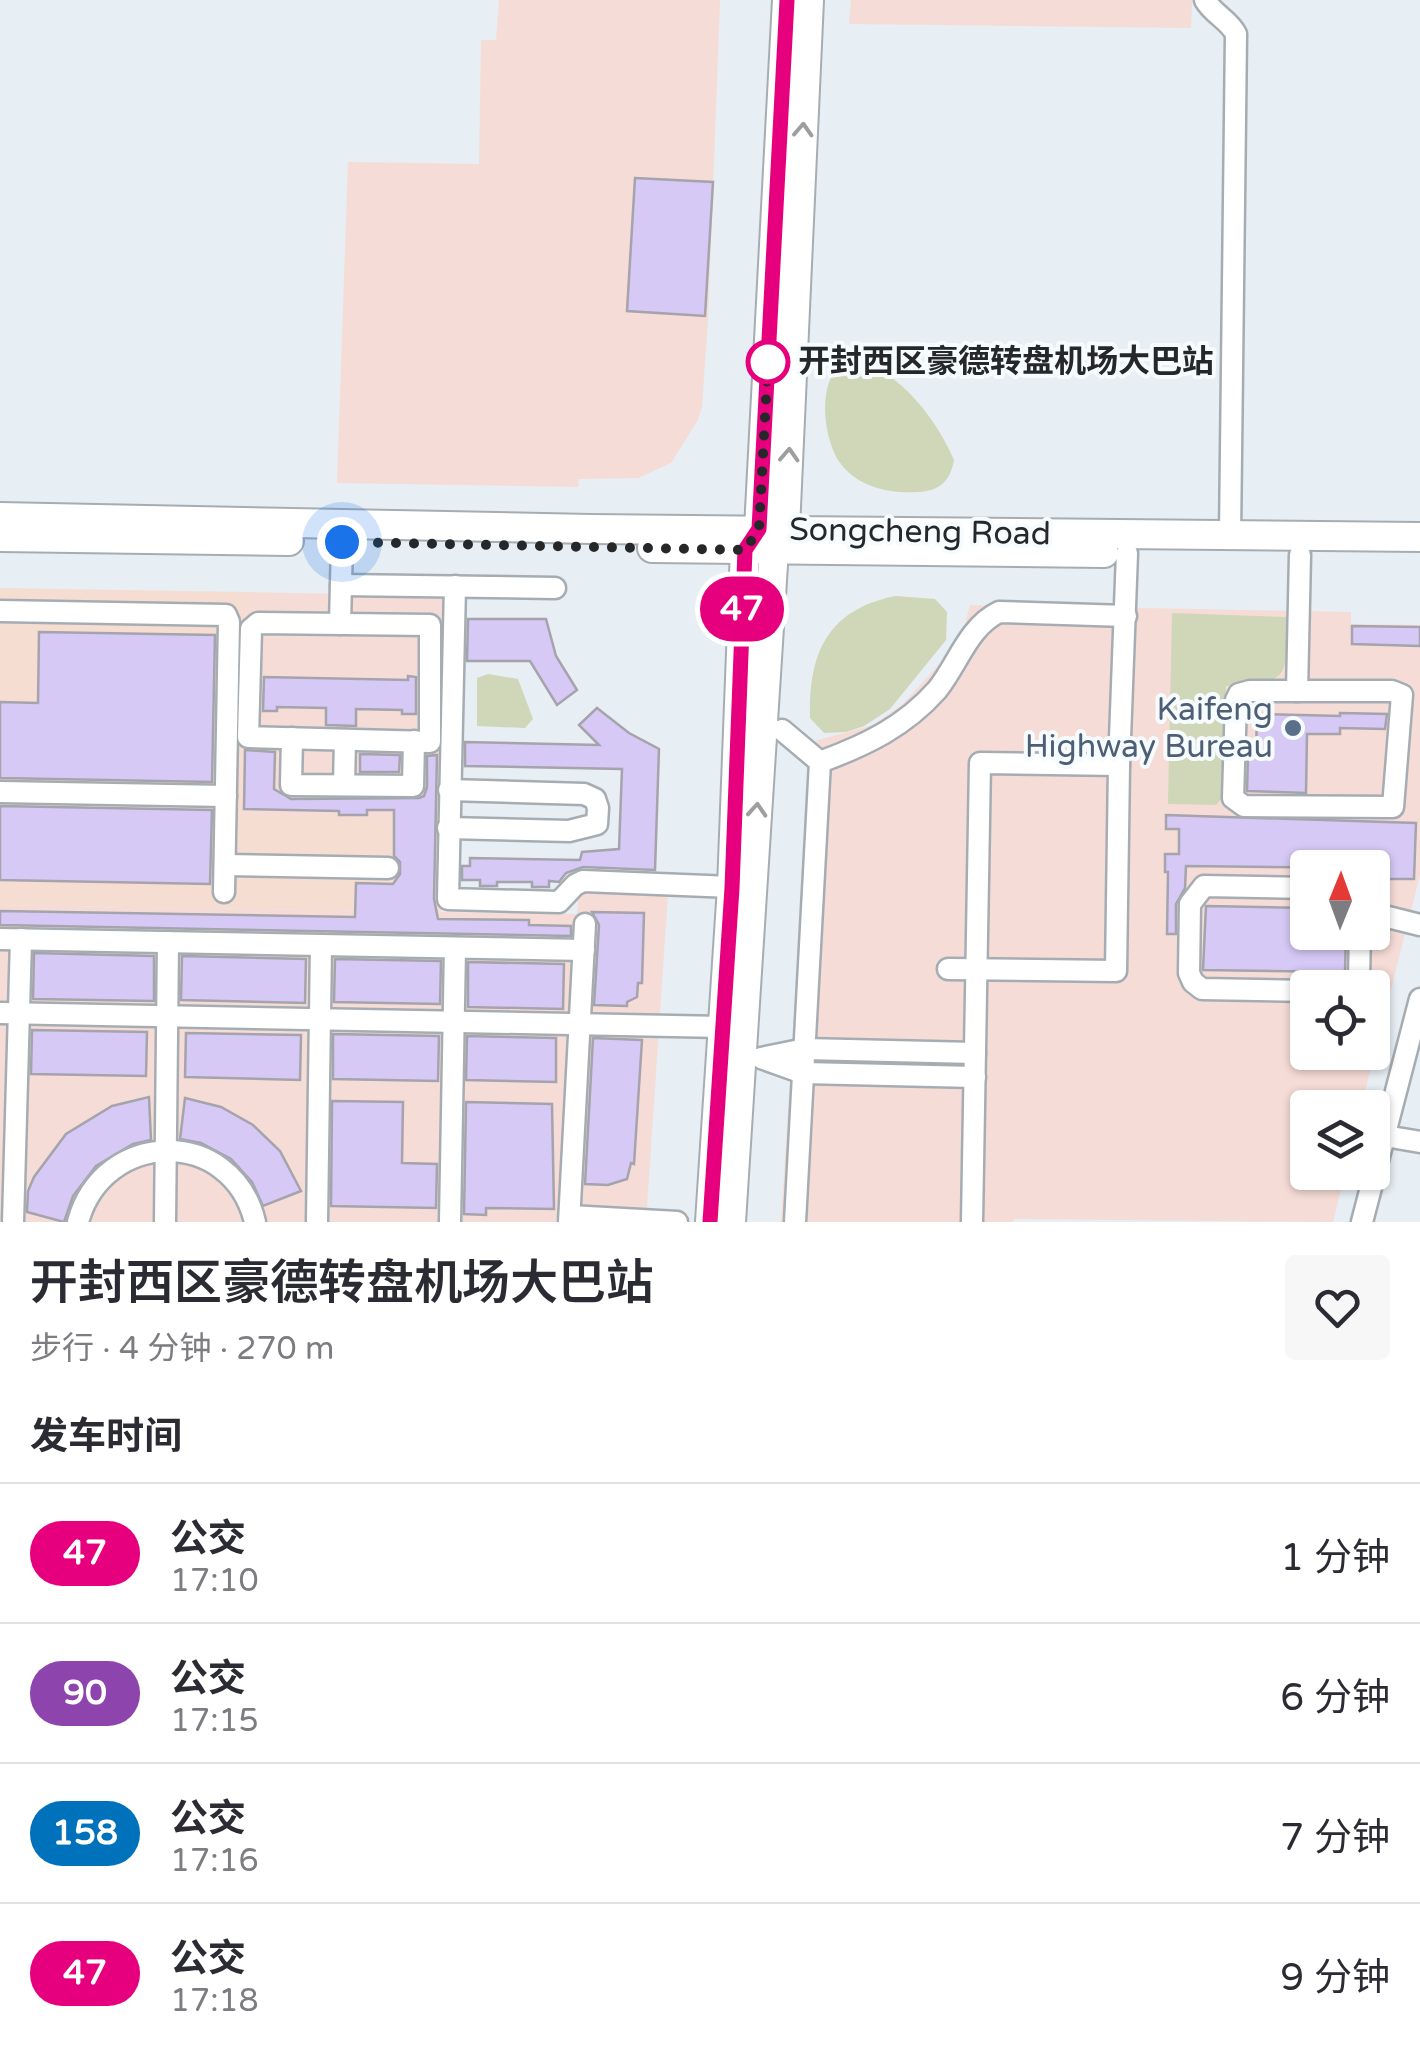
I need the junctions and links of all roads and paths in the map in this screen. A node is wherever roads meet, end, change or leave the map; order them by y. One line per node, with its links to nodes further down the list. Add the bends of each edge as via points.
1 (787, 0): 8 (main road)
2 (809, 0): 8 (main road, one-way to 2)
3 (1204, 0): 5 (street, via 1236,34)
4 (0, 517): 8 (main road, Songcheng Road)
5 (1230, 536): 7 (main road, Songcheng Road); 8 (main road, Songcheng Road)
6 (0, 537): 9 (main road, Songcheng Road)
7 (1420, 538)
8 (766, 539): 9 (main road, Songcheng Road); 10 (main road, Songcheng Road); 33 (main road); 56 (main road, one-way to 8)
9 (342, 542): 13 (street)
10 (1127, 553): 11 (main road, Songcheng Road); 17 (street)
11 (1300, 555): 12 (main road, Songcheng Road); 19 (street)
12 (1420, 557)
13 (341, 585): 14 (street); 18 (street)
14 (456, 586): 15 (street); 27 (street)
15 (555, 588)
16 (0, 611): 29 (street, via 226,615)
17 (1126, 616): 24 (street, via 998,612 976,628 916,713); 25 (street)
18 (340, 624): 21 (street, via 258,623 251,630 248,737); 23 (street, via 430,626 430,742)
19 (1297, 691): 19 (street, via 1402,695 1394,807 1244,806 1233,798 1238,694)
20 (782, 730): 24 (street)
21 (292, 738): 22 (street); 26 (street, via 291,784)
22 (345, 740): 23 (street); 26 (street)
23 (414, 742): 26 (street, via 413,786)
24 (820, 762): 54 (street)
25 (1119, 765): 45 (street, via 980,763); 45 (street, via 1116,971)
26 (344, 785)
27 (449, 790): 30 (street); 30 (street, via 584,794 598,808 597,824 585,830)
28 (0, 792): 29 (street)
29 (226, 796): 31 (street)
30 (448, 828): 33 (street, via 448,899 559,902 583,881)
31 (225, 865): 32 (street); 35 (street)
32 (388, 868)
33 (732, 888): 53 (main road)
34 (1290, 888): 46 (street, via 1204,886 1190,904 1189,973 1202,989)
35 (224, 892)
36 (1390, 918): 38 (street)
37 (585, 924): 43 (street)
38 (1420, 925)
39 (10, 939): 40 (street); 48 (street)
40 (168, 942): 41 (street); 49 (street)
41 (321, 945): 42 (street); 50 (street)
42 (455, 948): 43 (street); 51 (street)
43 (584, 950): 52 (street)
44 (948, 969): 45 (street)
45 (977, 969): 55 (street)
46 (1290, 991)
47 (1420, 999): 59 (street)
48 (9, 1013): 49 (street); 66 (street)
49 (167, 1016): 50 (street); 62 (street)
50 (320, 1018): 51 (street); 70 (street)
51 (454, 1021): 52 (street); 71 (street)
52 (580, 1022): 53 (street); 64 (street)
53 (724, 1027): 73 (main road)
54 (804, 1049): 55 (street); 56 (street); 57 (street)
55 (975, 1052): 58 (street)
56 (751, 1057): 57 (street); 74 (main road)
57 (803, 1073): 58 (street); 75 (street)
58 (975, 1077): 76 (street)
59 (1390, 1116)
60 (1390, 1137): 61 (street)
61 (1420, 1142)
62 (166, 1150): 67 (street, via 114,1167 86,1198); 68 (street); 69 (street, via 219,1168 240,1188)
63 (1371, 1190): 77 (street)
64 (570, 1219): 72 (street)
65 (0, 1221): 66 (street)
66 (14, 1222)
67 (78, 1222)
68 (165, 1222)
69 (255, 1222)
70 (318, 1222)
71 (450, 1222)
72 (677, 1222)
73 (710, 1222)
74 (731, 1222)
75 (795, 1222)
76 (972, 1222)
77 (1362, 1222)

